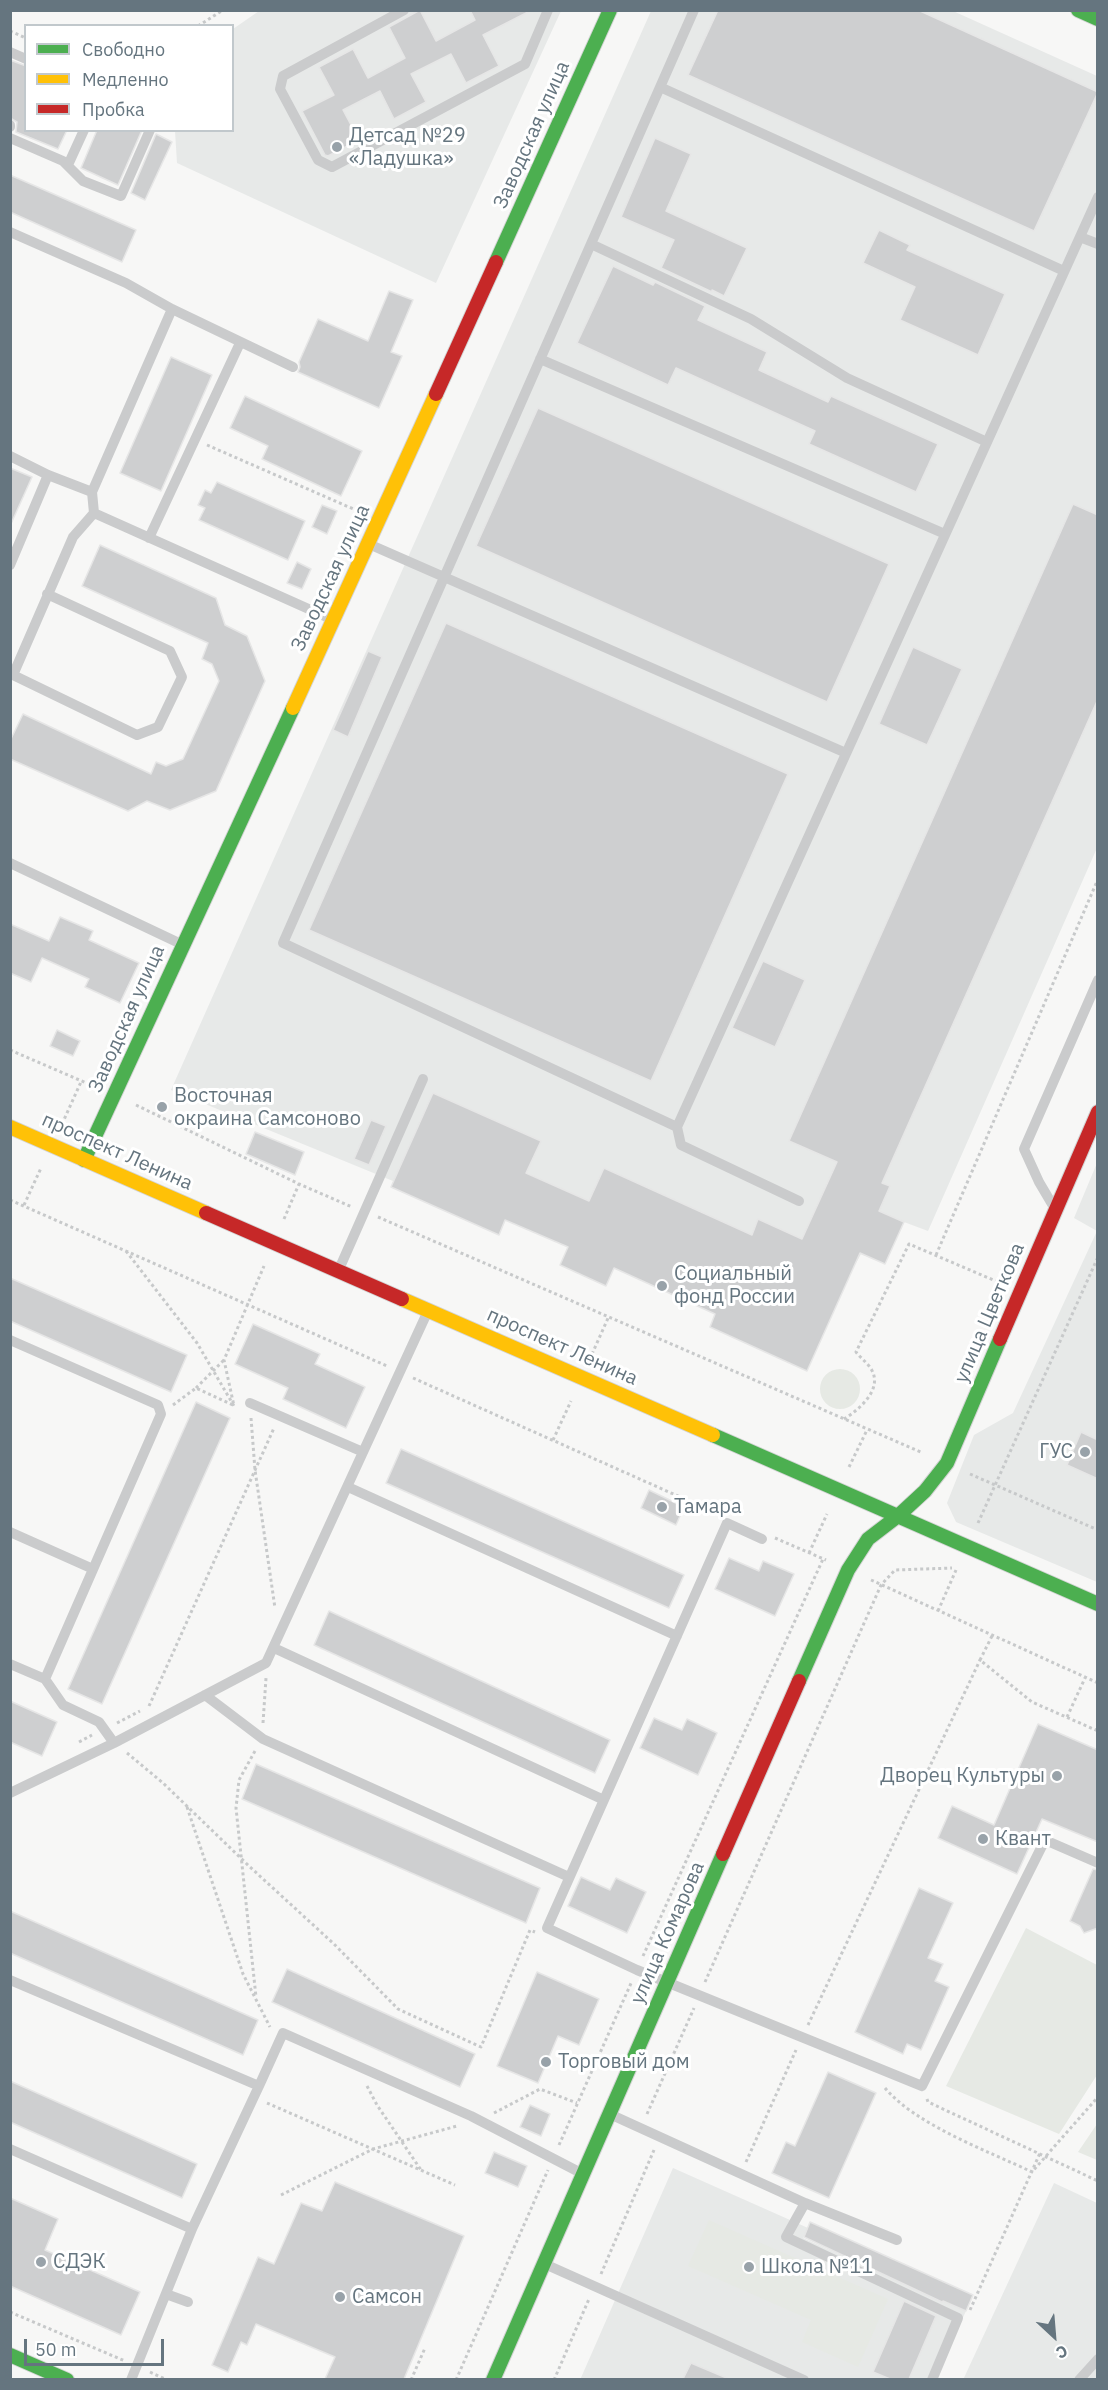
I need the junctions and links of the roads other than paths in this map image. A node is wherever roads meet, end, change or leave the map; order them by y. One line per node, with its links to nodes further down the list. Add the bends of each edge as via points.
1 (404, 10): 2 (lane, via 283,76 280,89 318,160 332,167 525,64)
2 (548, 10)
3 (694, 10): 7 (lane)
4 (1078, 10): 6 (street)
5 (608, 11): 29 (street, Заводская улица)
6 (1098, 19)
7 (660, 87): 15 (lane); 17 (lane)
8 (83, 132): 11 (lane)
9 (149, 132): 11 (lane, via 121,196 83,181)
10 (10, 138): 11 (lane)
11 (68, 165)
12 (1098, 197): 14 (lane)
13 (10, 232): 18 (lane, via 126,283)
14 (1080, 237): 16 (lane); 17 (lane)
15 (591, 244): 20 (lane); 22 (lane, via 751,319 847,378)
16 (1098, 244)
17 (1064, 271): 22 (lane)
18 (172, 309): 19 (lane); 25 (lane)
19 (240, 343): 21 (lane); 28 (lane)
20 (540, 359): 27 (lane); 31 (lane)
21 (293, 367)
22 (987, 442): 27 (lane)
23 (10, 456): 24 (lane)
24 (48, 475): 25 (lane); 30 (lane)
25 (92, 492): 26 (lane)
26 (94, 513): 28 (lane); 32 (lane, via 73,537)
27 (945, 534): 35 (lane)
28 (149, 537): 33 (lane)
29 (368, 544): 31 (lane); 33 (street, Заводская улица)
30 (10, 565)
31 (444, 577): 35 (lane); 42 (lane, via 283,944)
32 (47, 594): 34 (lane); 34 (lane, via 170,651 182,677 158,727 137,735)
33 (334, 620): 37 (street, Заводская улица)
34 (12, 678)
35 (846, 753): 42 (lane)
36 (10, 863): 37 (lane)
37 (182, 944): 43 (street, Заводская улица)
38 (1098, 980): 45 (lane, via 1024,1149)
39 (423, 1079): 46 (lane)
40 (1098, 1112): 45 (street, улица Цветкова)
41 (10, 1127): 43 (street, проспект Ленина)
42 (677, 1127): 44 (lane, via 681,1145)
43 (84, 1160): 46 (street, проспект Ленина)
44 (799, 1201)
45 (1056, 1209): 52 (street, улица Цветкова, via 946,1463 925,1491)
46 (338, 1270): 47 (street, проспект Ленина)
47 (428, 1310): 50 (lane); 52 (street, проспект Ленина)
48 (10, 1340): 55 (lane, via 158,1406 162,1414)
49 (250, 1407): 50 (lane)
50 (363, 1452): 51 (lane)
51 (348, 1487): 57 (lane); 58 (lane)
52 (898, 1516): 56 (street, проспект Ленина); 68 (street, улица Комарова, via 868,1539 848,1570)
53 (10, 1532): 55 (lane)
54 (762, 1539): 57 (lane, via 727,1523)
55 (93, 1569): 60 (lane)
56 (1098, 1604)
57 (677, 1636): 64 (lane)
58 (274, 1647): 61 (lane, via 266,1663); 64 (lane)
59 (10, 1664): 60 (lane)
60 (45, 1679): 62 (lane, via 63,1705 99,1722)
61 (205, 1695): 62 (lane); 66 (lane, via 262,1739)
62 (114, 1743): 63 (lane)
63 (10, 1793)
64 (604, 1800): 66 (lane)
65 (1098, 1863): 68 (lane, via 1045,1840 922,2086 800,2043)
66 (569, 1877): 68 (lane, via 547,1928)
67 (10, 1980): 69 (lane)
68 (667, 1981): 70 (street, улица Комарова)
69 (258, 2085): 72 (lane, via 283,2033 480,2120); 74 (lane)
70 (611, 2114): 72 (street, улица Комарова); 73 (lane)
71 (10, 2149): 74 (lane)
72 (583, 2174): 76 (street, улица Комарова)
73 (805, 2203): 75 (lane); 85 (lane, via 786,2237 958,2318)
74 (192, 2229): 77 (lane)
75 (897, 2240)
76 (543, 2263): 83 (street, улица Комарова); 84 (lane)
77 (166, 2294): 78 (lane); 82 (lane)
78 (188, 2302)
79 (10, 2355): 81 (street)
80 (1098, 2359): 86 (lane)
81 (67, 2379)
82 (131, 2379)
83 (493, 2379)
84 (804, 2379)
85 (932, 2379)
86 (1079, 2379)

